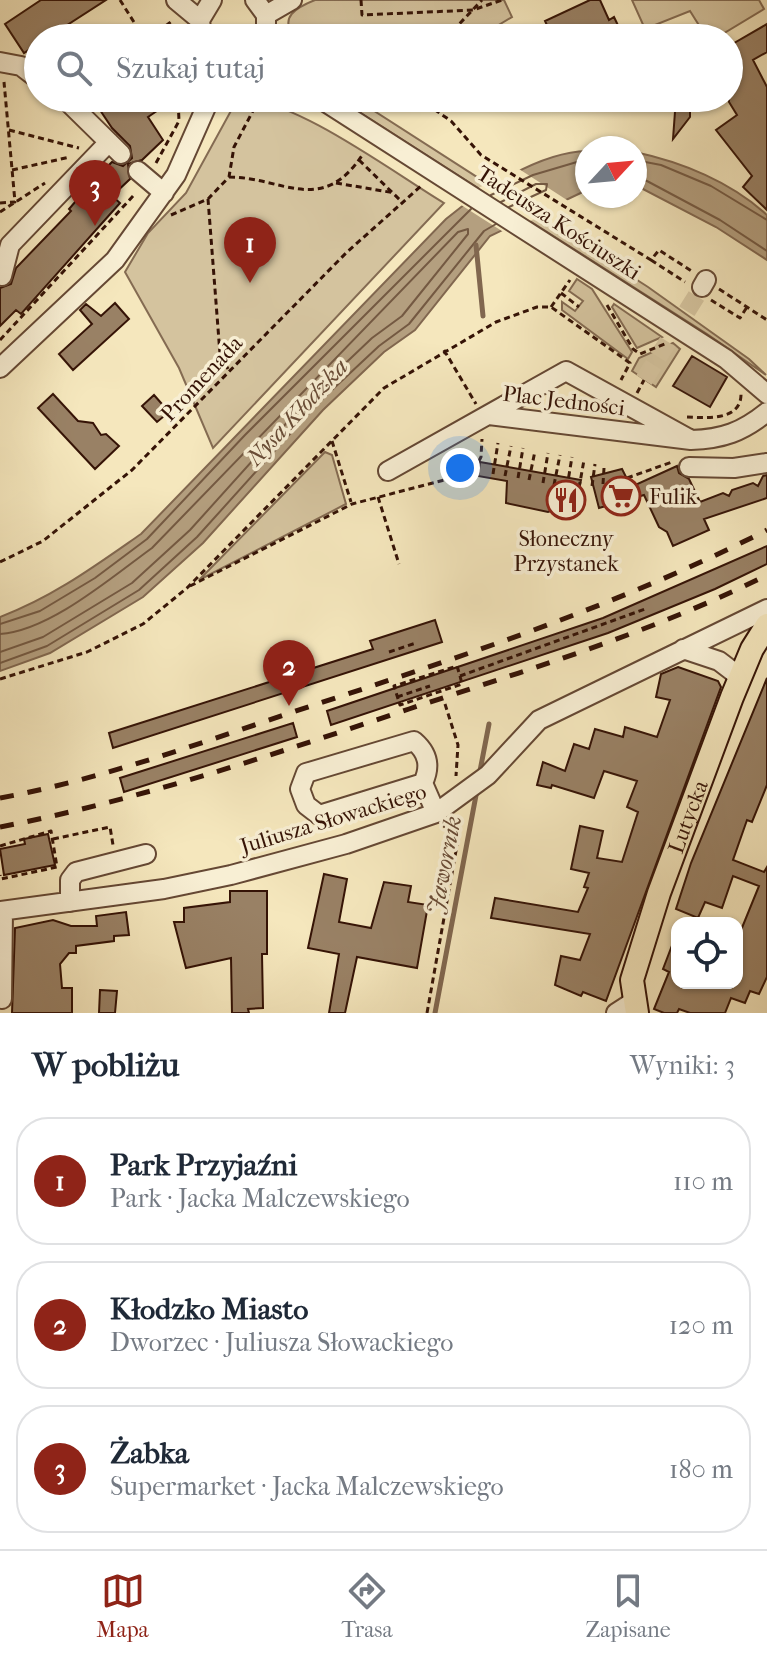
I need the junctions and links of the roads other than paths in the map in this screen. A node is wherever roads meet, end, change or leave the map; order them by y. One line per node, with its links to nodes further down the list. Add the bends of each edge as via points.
1 (212, 0): 6 (street)
2 (292, 0): 4 (street)
3 (170, 6): 5 (street)
4 (261, 7)
5 (194, 24)
6 (203, 24)
7 (1, 62): 8 (street)
8 (24, 68)
9 (78, 112): 14 (street, via 115,148 10,245)
10 (201, 112): 13 (street)
11 (341, 112): 16 (street, Tadeusza Kościuszki, via 577,269 726,359)
12 (138, 171): 13 (street)
13 (164, 193): 15 (street, via 115,260)
14 (2, 276)
15 (0, 368)
16 (767, 394)
17 (767, 412): 19 (street, Plac Jedności, via 722,439)
18 (489, 415): 19 (street, Plac Jedności); 19 (street, via 566,371); 22 (street, Plac Jedności)
19 (691, 440)
20 (767, 463): 21 (street)
21 (689, 467)
22 (388, 471)
23 (767, 609): 25 (street, Juliusza Słowackiego)
24 (767, 625): 26 (main road, Lutycka)
25 (683, 649): 26 (street, via 719,661); 28 (street, Juliusza Słowackiego, via 539,720 488,775)
26 (740, 677): 33 (main road, Lutycka, via 659,893 632,980)
27 (423, 783): 27 (street, via 319,815 306,805 300,789 306,773 414,741 428,761); 28 (street)
28 (436, 813): 30 (street, Juliusza Słowackiego, via 282,863 164,889)
29 (146, 854): 30 (street, via 76,872 70,880)
30 (70, 902): 31 (street, Juliusza Słowackiego)
31 (2, 911): 32 (street)
32 (2, 999)
33 (629, 1009)

